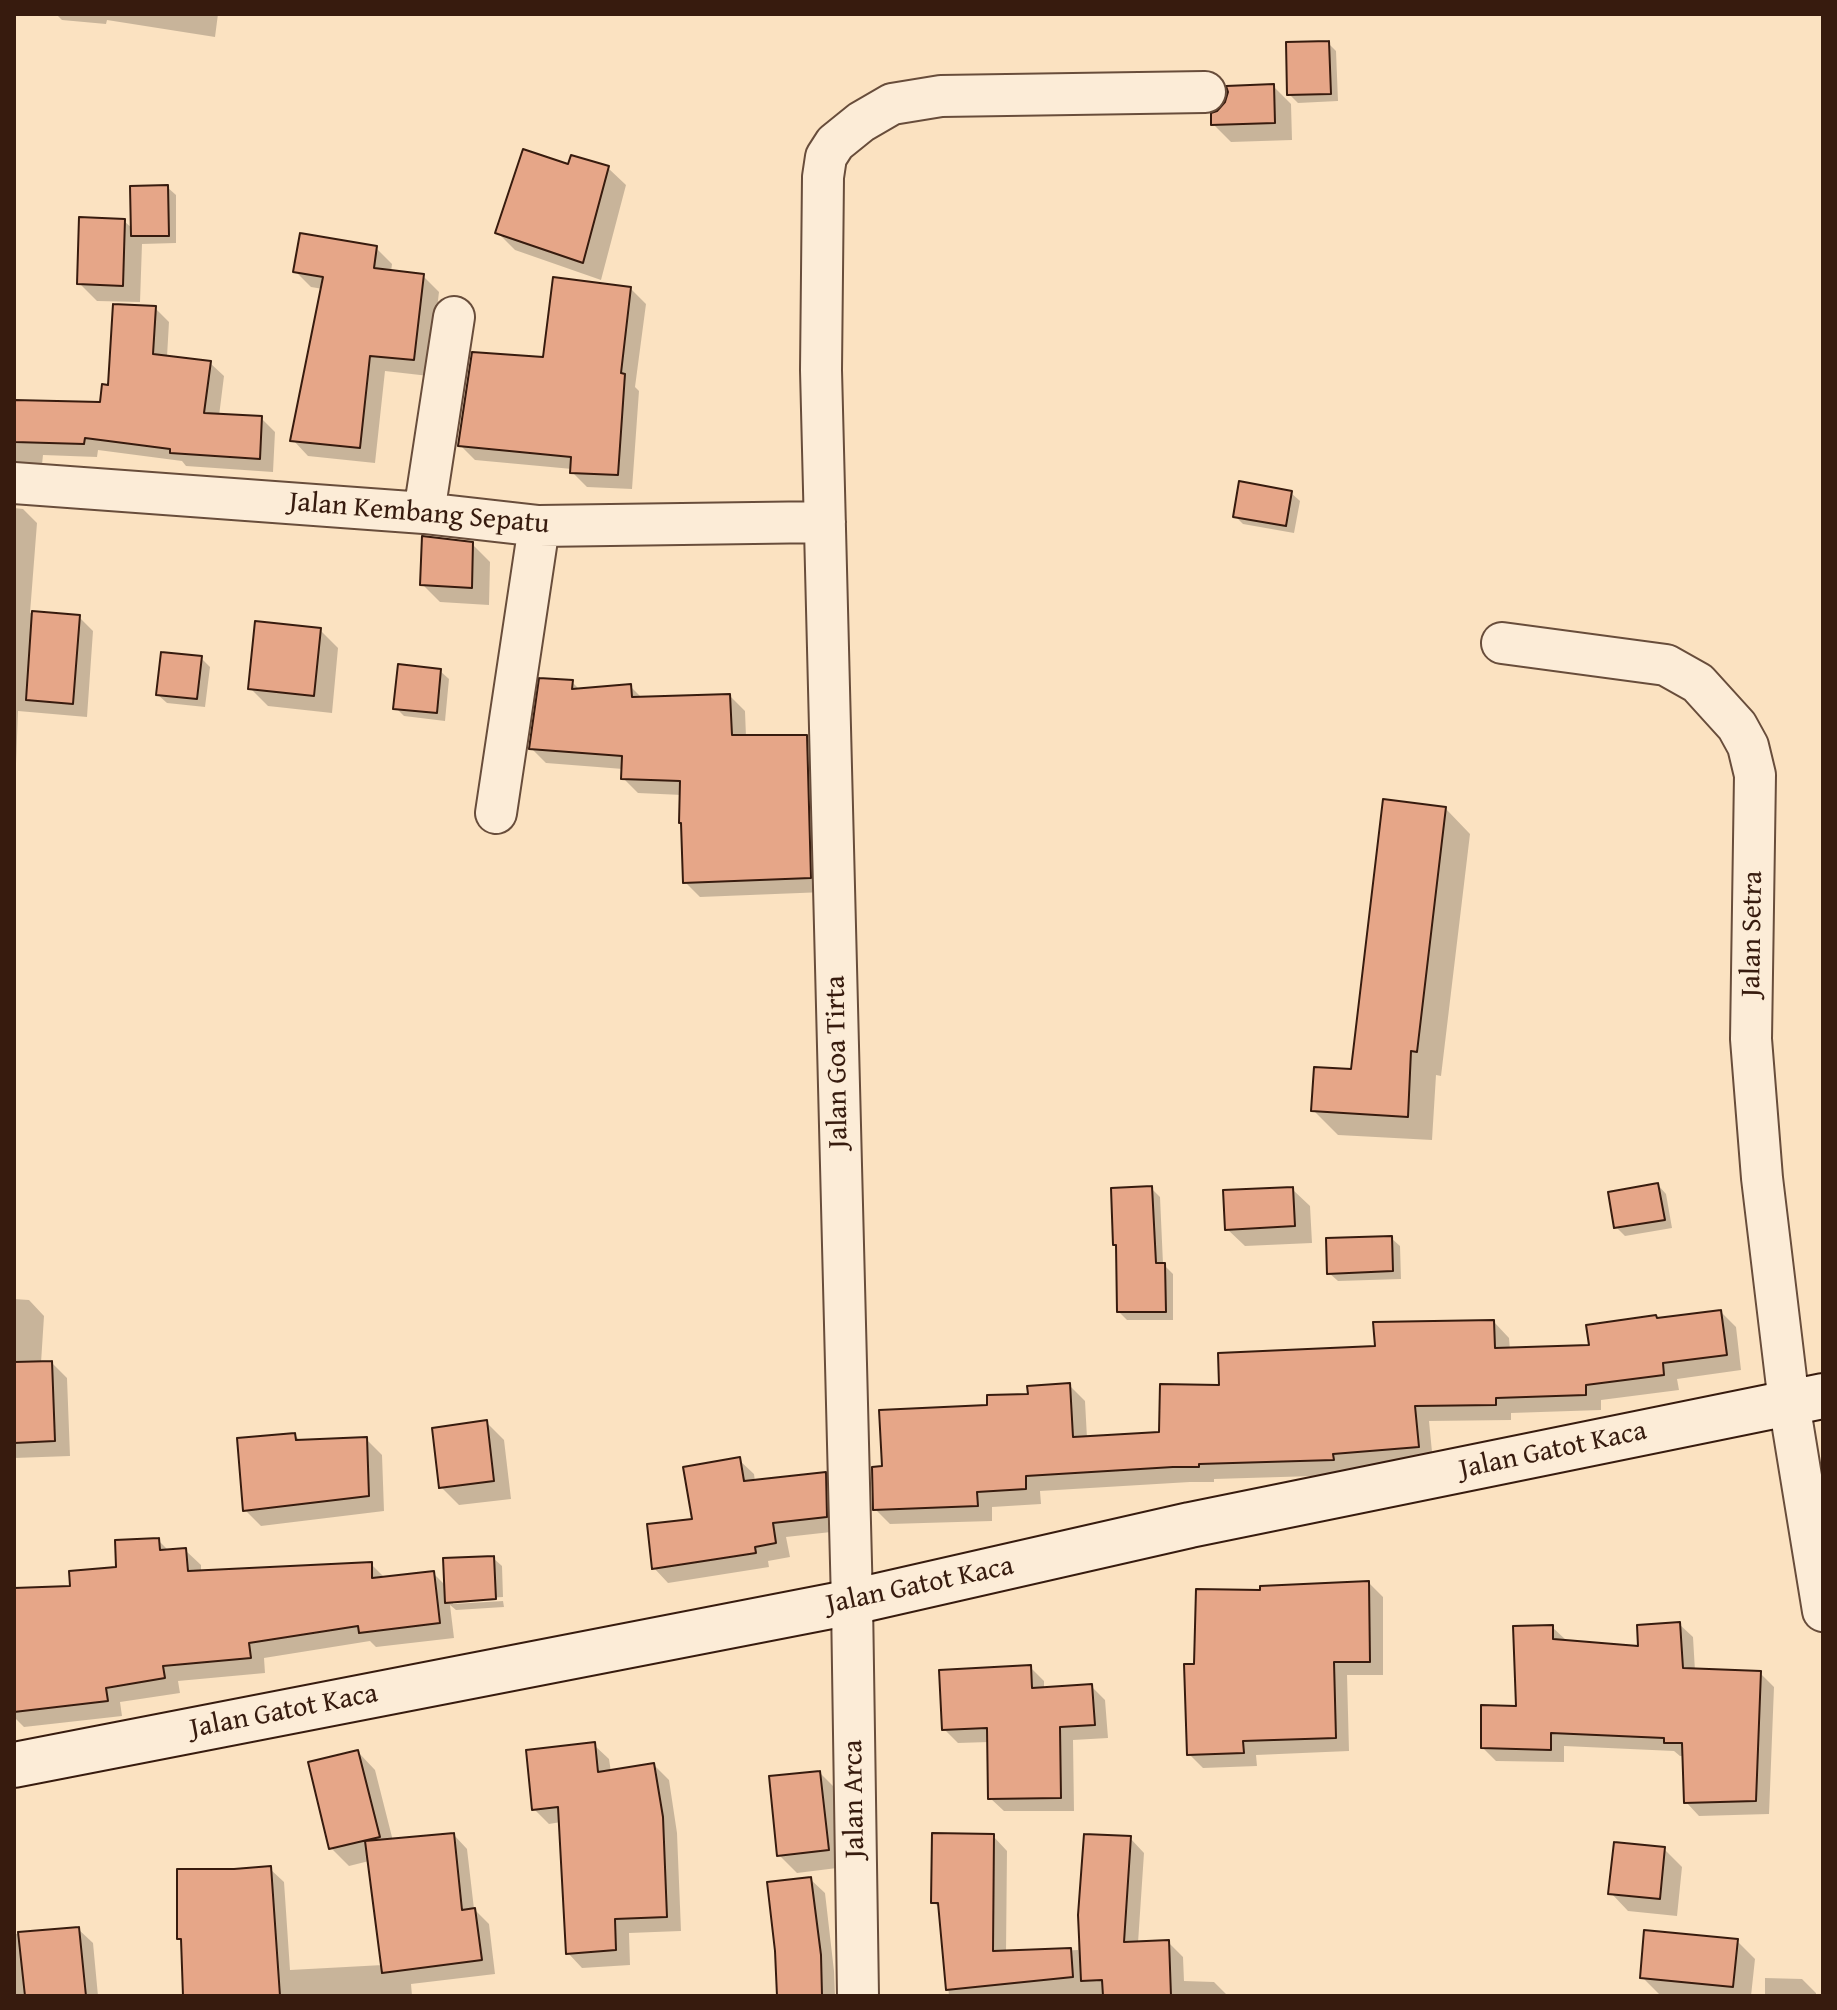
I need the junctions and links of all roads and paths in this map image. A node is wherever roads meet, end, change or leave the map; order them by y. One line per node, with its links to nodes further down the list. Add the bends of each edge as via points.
1 (1205, 92): 5 (street, Jalan Goa Tirta, via 941,96 892,104 835,143 823,177)
2 (454, 317): 4 (street)
3 (14, 483): 4 (street, Jalan Kembang Sepatu)
4 (424, 513): 6 (street, Jalan Kembang Sepatu)
5 (825, 522): 6 (street, Jalan Kembang Sepatu); 10 (street, Jalan Goa Tirta)
6 (539, 526): 8 (street)
7 (1502, 643): 9 (street, Jalan Setra, via 1666,665 1698,683 1748,746 1755,775 1751,1039 1762,1178)
8 (496, 813)
9 (1806, 1400): 10 (main road, Jalan Gatot Kaca, via 1190,1525); 11 (street, Jalan Setra)
10 (852, 1602): 12 (main road, Jalan Gatot Kaca); 13 (street, Jalan Arca)
11 (1823, 1611)
12 (14, 1765)
13 (858, 1996)

